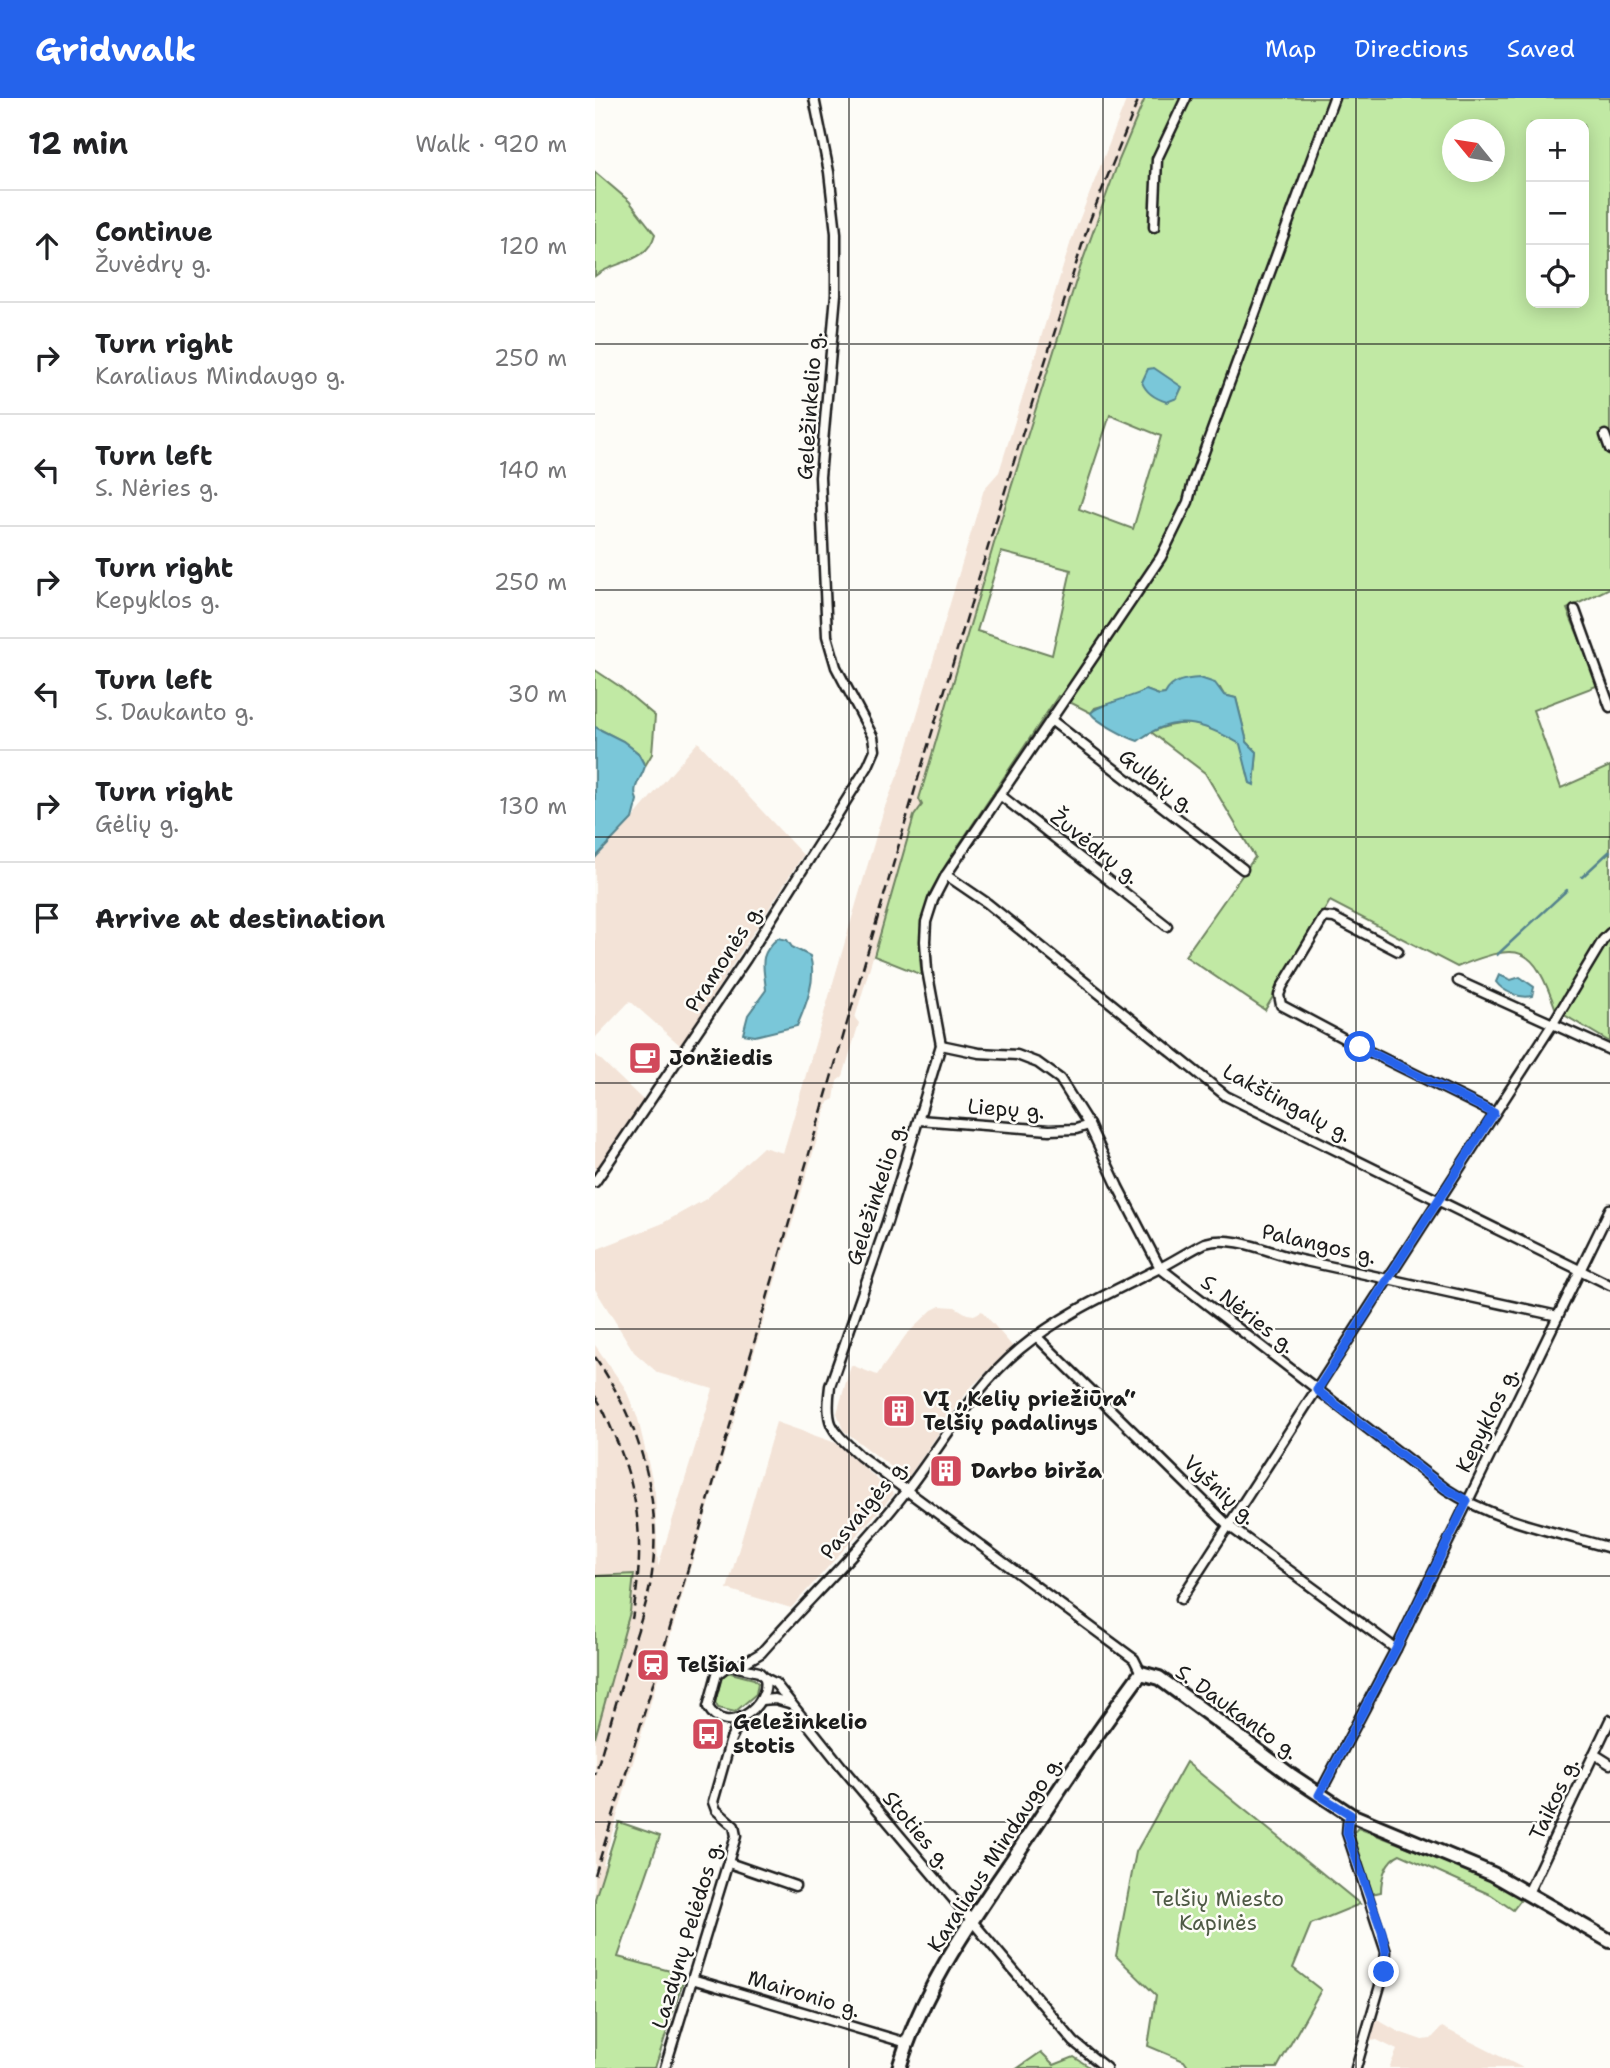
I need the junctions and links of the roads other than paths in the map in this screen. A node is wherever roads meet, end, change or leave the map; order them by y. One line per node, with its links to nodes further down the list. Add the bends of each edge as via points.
1 (814, 98): 10 (street, Geležinkelio g., via 836,233 836,294 820,477 827,636 831,655 867,722)
2 (1186, 98): 4 (street, via 1157,159)
3 (1334, 98): 9 (street, Geležinkelio g., via 1188,502 1161,557)
4 (1154, 227)
5 (1605, 435): 6 (street)
6 (1610, 449)
7 (1575, 610): 8 (street)
8 (1610, 707)
9 (1051, 720): 11 (street, Geležinkelio g.); 12 (street, Gulbių g.)
10 (875, 750): 24 (street, Pramonės g., via 745,959)
11 (1000, 795): 13 (street, Geležinkelio g.); 14 (street, Žuvėdrų g.)
12 (1243, 869)
13 (946, 875): 19 (street, Geležinkelio g., via 926,922 925,941); 25 (street, Lakštingalų g., via 1226,1096)
14 (1167, 926)
15 (1610, 933): 18 (street)
16 (1398, 951): 21 (street, via 1324,917 1282,987 1281,1005)
17 (1458, 981): 18 (street)
18 (1552, 1025): 20 (street); 21 (street)
19 (941, 1045): 22 (street, Geležinkelio g.); 23 (street, S. Nėries g., via 1017,1055 1038,1063 1060,1079)
20 (1610, 1051)
21 (1494, 1113): 25 (street)
22 (919, 1120): 23 (street, Liepų g., via 1049,1130); 34 (street, Geležinkelio g., via 830,1386 827,1413 843,1440)
23 (1089, 1125): 27 (street, S. Nėries g.)
24 (595, 1182)
25 (1438, 1200): 28 (street, Lakštingalų g.); 29 (street)
26 (1610, 1209): 28 (street, Kepyklos g.)
27 (1160, 1268): 29 (street, Palangos g., via 1205,1243 1223,1240); 32 (street, Pasvaigės g., via 1085,1305); 33 (street, S. Nėries g.)
28 (1581, 1269): 30 (street, Lakštingalų g.); 31 (street, Kepyklos g.)
29 (1389, 1278): 31 (street, Palangos g.); 33 (street)
30 (1610, 1285)
31 (1558, 1316): 35 (street, Kepyklos g.)
32 (1037, 1336): 34 (street, Pasvaigės g., via 985,1382); 36 (street, Vyšnių g.)
33 (1317, 1390): 35 (street, S. Nėries g.); 36 (street)
34 (907, 1490): 40 (street, Pasvaigės g.); 42 (street, S. Daukanto g., via 1134,1659)
35 (1467, 1501): 37 (street, S. Nėries g.); 39 (street, Kepyklos g.)
36 (1229, 1526): 38 (street); 39 (street, Vyšnių g.)
37 (1610, 1548)
38 (1181, 1599)
39 (1396, 1649): 52 (street, Kepyklos g.)
40 (761, 1653): 41 (street, Pasvaigės g.); 43 (street)
41 (739, 1666): 43 (street); 46 (street, via 729,1665 717,1674 708,1707)
42 (1141, 1673): 52 (main road, S. Daukanto g., via 1159,1678); 57 (main road, Karaliaus Mindaugo g.)
43 (764, 1676): 44 (street, via 767,1686); 45 (street, Stoties g.)
44 (761, 1700): 45 (street); 47 (street)
45 (789, 1703): 57 (street, Stoties g.)
46 (719, 1716): 47 (street); 49 (street)
47 (741, 1719): 49 (street, Lazdynų Pelėdos g.)
48 (1610, 1720): 50 (street, Taikos g.)
49 (731, 1740): 54 (street, Lazdynų Pelėdos g., via 713,1802 734,1826)
50 (1594, 1754): 51 (street); 56 (street, Taikos g.)
51 (1610, 1764)
52 (1319, 1795): 53 (main road, S. Daukanto g.)
53 (1351, 1815): 56 (main road, S. Daukanto g.); 64 (street, via 1347,1833 1386,1952)
54 (729, 1863): 55 (street); 59 (street, Lazdynų Pelėdos g.)
55 (795, 1886)
56 (1528, 1893): 58 (main road, S. Daukanto g.)
57 (970, 1921): 60 (main road, Karaliaus Mindaugo g.); 63 (street, Stoties g., via 1074,2042)
58 (1610, 1941)
59 (692, 1979): 60 (street, Maironio g.); 61 (street, Lazdynų Pelėdos g.)
60 (907, 2043): 62 (main road, Karaliaus Mindaugo g.)
61 (665, 2068)
62 (899, 2068)
63 (1106, 2068)
64 (1356, 2068)

